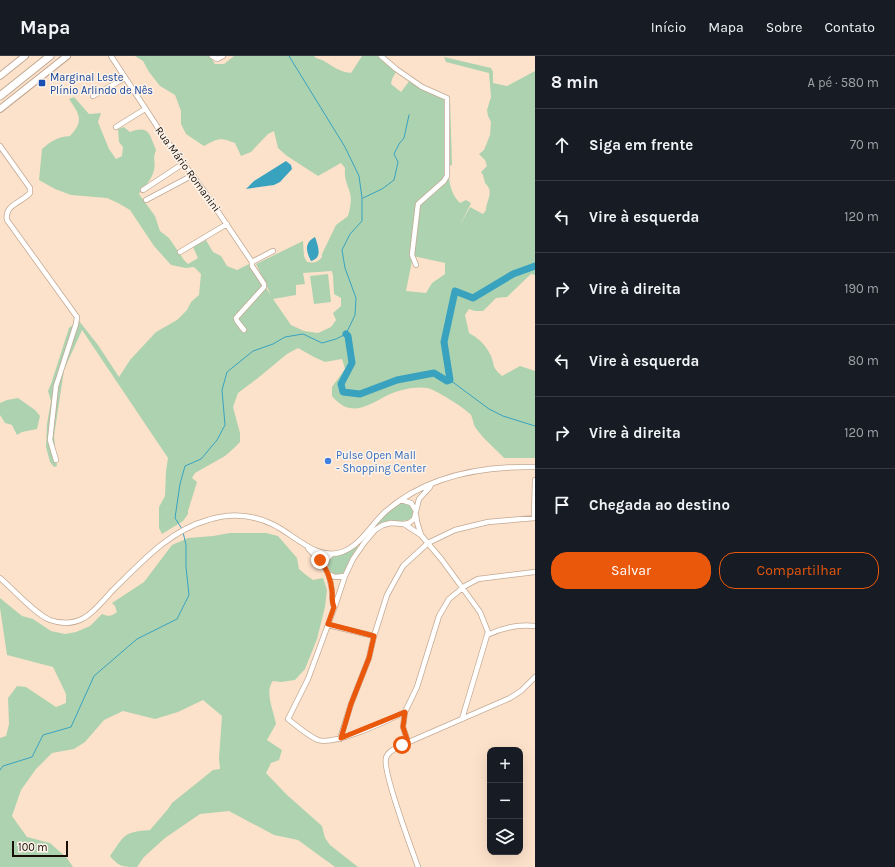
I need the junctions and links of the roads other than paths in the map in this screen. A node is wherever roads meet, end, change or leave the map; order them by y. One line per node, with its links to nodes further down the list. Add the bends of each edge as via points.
1 (26, 56): 9 (main road)
2 (42, 56): 11 (highway)
3 (50, 56): 12 (highway)
4 (67, 56): 14 (main road)
5 (111, 56): 10 (street, Rua Mário Romanini)
6 (212, 56): 7 (street, via 217,59)
7 (223, 56)
8 (381, 56): 26 (street, via 422,87 447,98 447,176 418,204 412,255)
9 (0, 76)
10 (125, 78): 13 (street); 15 (street, Rua Mário Romanini)
11 (0, 90)
12 (0, 96)
13 (93, 96)
14 (0, 109)
15 (145, 109): 16 (street); 18 (street, Rua Mário Romanini)
16 (116, 127)
17 (0, 146): 28 (street, via 30,188 26,198 9,209 6,214 7,220 77,317 56,386 50,440)
18 (184, 163): 19 (street, Rua Mário Romanini); 20 (street)
19 (193, 175): 21 (street); 22 (street, Rua Mário Romanini)
20 (143, 190)
21 (146, 200)
22 (227, 224): 24 (street); 25 (street, Rua Mário Romanini)
23 (273, 251): 25 (street)
24 (180, 252)
25 (252, 262): 27 (street, Rua Mário Romanini, via 264,287 236,318)
26 (416, 265)
27 (244, 330)
28 (56, 460)
29 (535, 467): 31 (street, via 482,469)
30 (535, 480): 34 (street)
31 (431, 484): 32 (street); 33 (street, via 419,499)
32 (400, 500): 33 (street, via 410,503); 39 (street, via 354,545)
33 (416, 513): 35 (street, via 411,522); 36 (street)
34 (535, 518): 37 (street, via 488,522 455,530)
35 (404, 524): 36 (street); 43 (street, via 387,524 372,532)
36 (421, 535): 37 (street)
37 (428, 543): 45 (street); 50 (street, via 403,566 388,595)
38 (308, 546): 39 (street); 40 (street); 44 (street, via 272,524 247,516 221,516 204,521 170,538 137,566 88,616 73,622 60,623 47,618)
39 (332, 554): 40 (street, via 326,560)
40 (326, 569): 42 (street)
41 (535, 572): 45 (street, via 478,579)
42 (328, 574): 43 (street, via 336,577); 46 (street)
43 (345, 576): 46 (street)
44 (0, 578)
45 (463, 588): 49 (street, via 480,612); 52 (street, via 449,599 439,616 417,687)
46 (334, 607): 47 (street)
47 (328, 624): 50 (street); 54 (street, via 308,679 288,719 319,740)
48 (535, 626): 49 (street, via 515,626)
49 (487, 635): 53 (street)
50 (374, 636): 54 (street, via 369,658)
51 (535, 678): 53 (street, via 510,698)
52 (405, 712): 54 (street); 55 (street, via 403,727)
53 (462, 719): 55 (street)
54 (341, 738)
55 (408, 742): 56 (street, via 391,751 386,757 385,765)
56 (418, 867)

